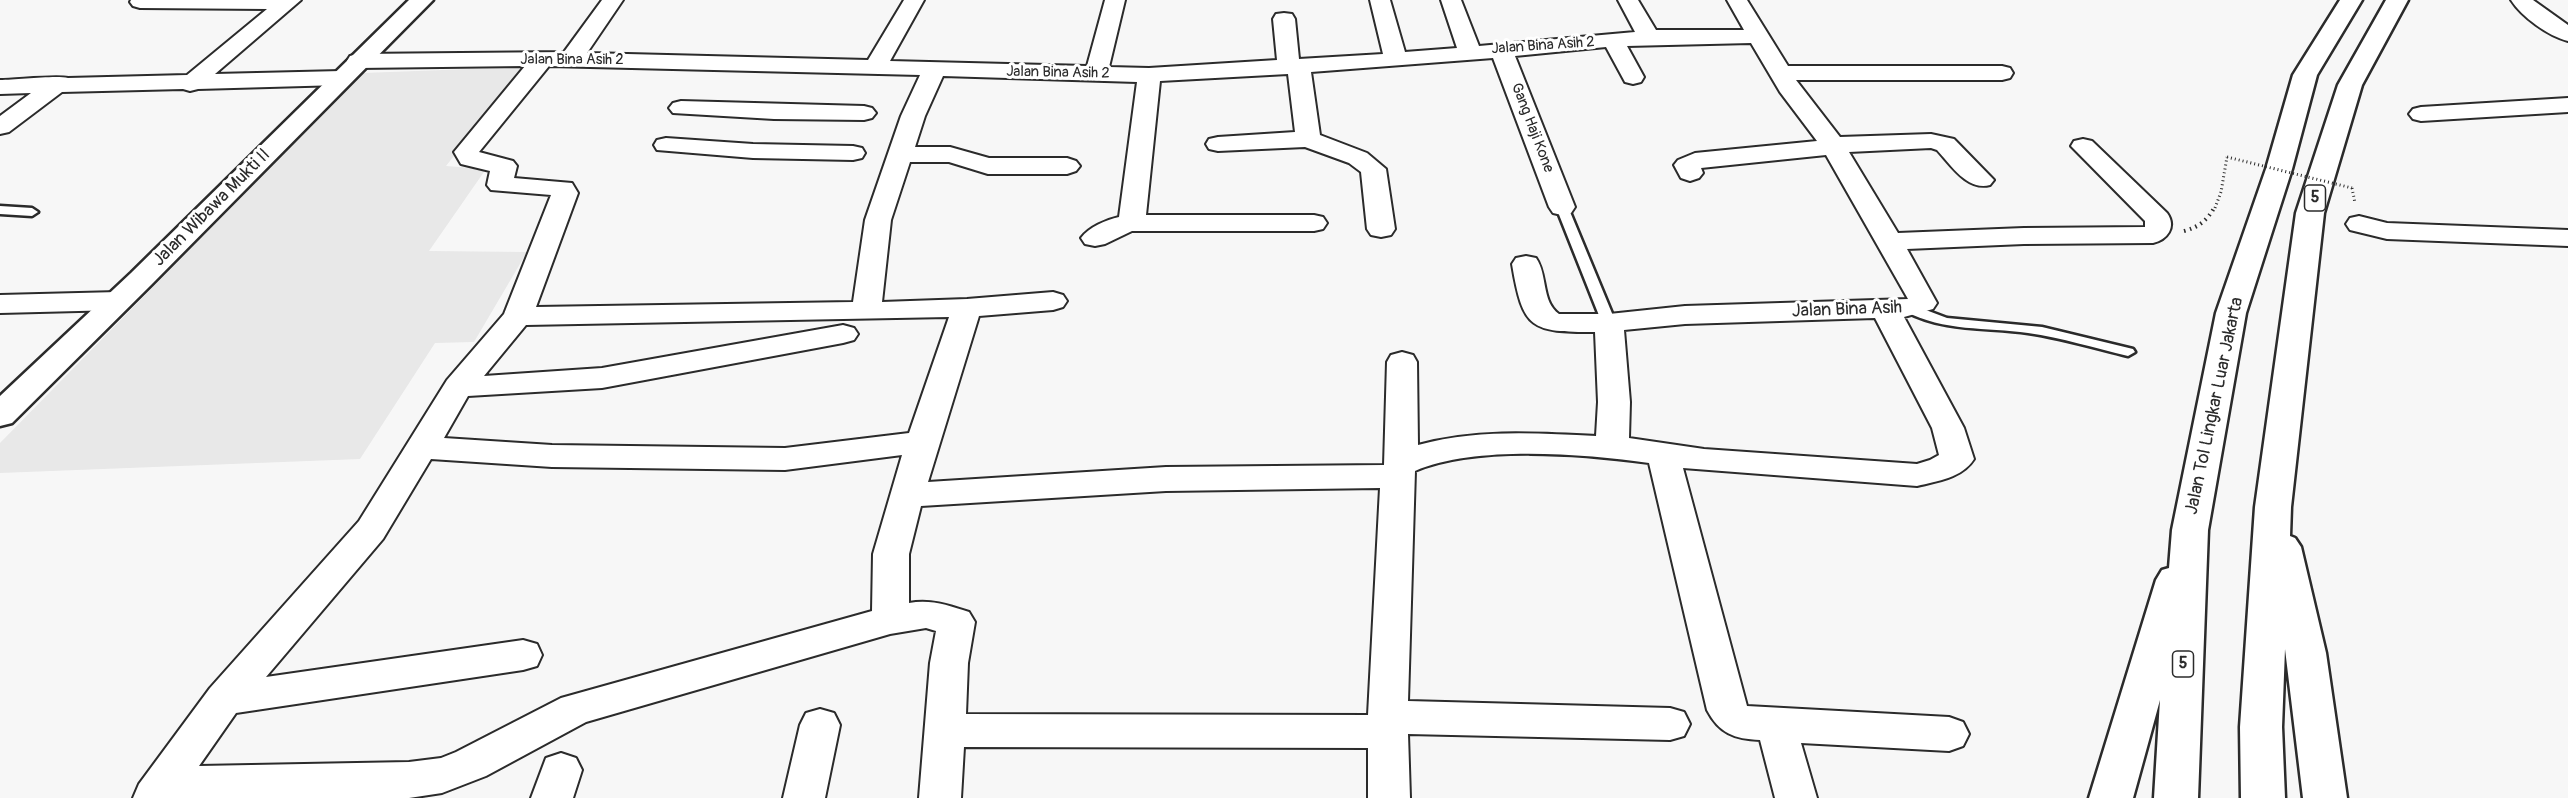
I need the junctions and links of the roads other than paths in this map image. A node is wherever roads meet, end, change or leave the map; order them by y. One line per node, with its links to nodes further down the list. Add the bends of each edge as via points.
1 (422, 0): 27 (main road, Jalan Wibawa Mukti II)
2 (613, 0): 22 (street)
3 (914, 0): 26 (street)
4 (1115, 0): 31 (street)
5 (1380, 0): 23 (street)
6 (1451, 0): 21 (street)
7 (1628, 0): 18 (street)
8 (1737, 0): 17 (street, Jalan Bina Asih)
9 (2351, 0): 86 (main road, Jalan Tol Lingkar Luar Jakarta / 5, via 2305,75 2279,169 2231,313)
10 (2397, 0): 85 (main road, 5, via 2350,85 2310,213)
11 (2521, 0): 16 (street)
12 (178, 1): 13 (street); 14 (street)
13 (284, 1): 35 (street)
14 (140, 2)
15 (1284, 19): 25 (street)
16 (2568, 34)
17 (1756, 36): 18 (street, Jalan Bina Asih 2); 29 (street, Jalan Bina Asih)
18 (1649, 37): 19 (street, Jalan Bina Asih 2)
19 (1614, 41): 20 (street, Jalan Bina Asih 2); 33 (street)
20 (1501, 49): 21 (street, Jalan Bina Asih 2); 54 (street, Gang Haji Kone)
21 (1470, 52): 23 (street, Jalan Bina Asih 2)
22 (557, 59): 24 (street, Jalan Bina Asih 2); 27 (street, Jalan Bina Asih 2); 71 (street, via 466,152 470,159 504,166 500,185 563,188 565,193)
23 (1396, 60): 25 (street, Jalan Bina Asih 2)
24 (798, 64): 26 (street, Jalan Bina Asih 2); 39 (street)
25 (1294, 67): 32 (street, Jalan Bina Asih 2); 43 (street)
26 (875, 68): 28 (street, Jalan Bina Asih 2)
27 (350, 70): 35 (street, Jalan Bina Asih 2); 65 (main road, Jalan Wibawa Mukti II)
28 (934, 70): 31 (street, Jalan Bina Asih 2); 50 (street)
29 (1780, 73): 30 (street); 46 (street, Jalan Bina Asih)
30 (2002, 73)
31 (1096, 74): 32 (street, Jalan Bina Asih 2)
32 (1149, 75): 57 (street)
33 (1633, 77)
34 (60, 83): 35 (street, Jalan Bina Asih 2); 36 (street, Jalan Bina Asih 2); 42 (street)
35 (190, 84)
36 (0, 87)
37 (2568, 105): 41 (street)
38 (681, 108): 39 (street)
39 (774, 112): 40 (street); 48 (street)
40 (864, 113)
41 (2421, 114)
42 (0, 127)
43 (1308, 139): 44 (street); 60 (street, via 1358,158 1373,170)
44 (1218, 144)
45 (666, 146): 48 (street)
46 (1833, 146): 52 (street, via 1695,160 1687,165); 53 (street, via 1931,141 1952,135); 63 (street, Jalan Bina Asih)
47 (2083, 146): 63 (street, via 2158,219 2153,235)
48 (753, 151): 49 (street)
49 (853, 153)
50 (899, 153): 51 (street, via 950,155 988,166); 69 (street, via 878,220)
51 (1067, 166)
52 (1690, 172)
53 (1982, 180)
54 (1562, 207): 72 (lane)
55 (0, 210): 56 (lane)
56 (32, 212)
57 (1132, 223): 58 (street); 61 (street)
58 (1314, 224)
59 (2359, 224): 62 (street, via 2387,231)
60 (1381, 229)
61 (1095, 238)
62 (2568, 238)
63 (1890, 242): 70 (street, Jalan Bina Asih, via 1923,300)
64 (1526, 264): 72 (street, Jalan Bina Asih, via 1535,304 1546,320)
65 (118, 301): 67 (street); 78 (main road, Jalan Wibawa Mukti II)
66 (1053, 301): 68 (street)
67 (0, 304)
68 (967, 308): 69 (street); 79 (street)
69 (867, 311): 71 (street)
70 (1897, 314): 72 (street, Jalan Bina Asih, via 1685,315); 73 (street); 75 (lane, via 2046,332); 82 (street, via 1948,428 1957,459 1941,469 1917,475)
71 (518, 316): 77 (street)
72 (1609, 323): 81 (street, via 1614,402)
73 (1643, 326)
74 (843, 334): 77 (street, via 602,378)
75 (2128, 352)
76 (1402, 362): 83 (street)
77 (458, 387): 80 (street)
78 (0, 415)
79 (922, 441): 80 (street, via 785,459 552,456); 84 (street)
80 (422, 447): 89 (street, via 371,530)
81 (1612, 447): 82 (street); 83 (street, via 1482,445 1443,449)
82 (1664, 454): 90 (street, via 1727,710 1742,723)
83 (1399, 470): 84 (street); 91 (street)
84 (907, 495): 87 (street, via 891,554)
85 (2273, 507): 103 (main road, 5, via 2261,727); 104 (main road, via 2306,653)
86 (2190, 530): 101 (main road); 102 (main road, Jalan Tol Lingkar Luar Jakarta / 5)
87 (890, 620): 94 (street, via 926,614 956,622); 96 (street, via 575,709 471,765 442,775 409,780)
88 (523, 655): 89 (street)
89 (224, 699): 96 (street)
90 (1775, 723): 95 (street); 100 (street)
91 (1388, 724): 92 (street); 94 (street); 99 (street)
92 (1670, 724)
93 (820, 725): 97 (street)
94 (945, 730): 98 (street)
95 (1949, 734)
96 (158, 791)
97 (804, 798)
98 (940, 798)
99 (1389, 798)
100 (1796, 798)
101 (2111, 798)
102 (2176, 798)
103 (2263, 798)
104 (2325, 798)

